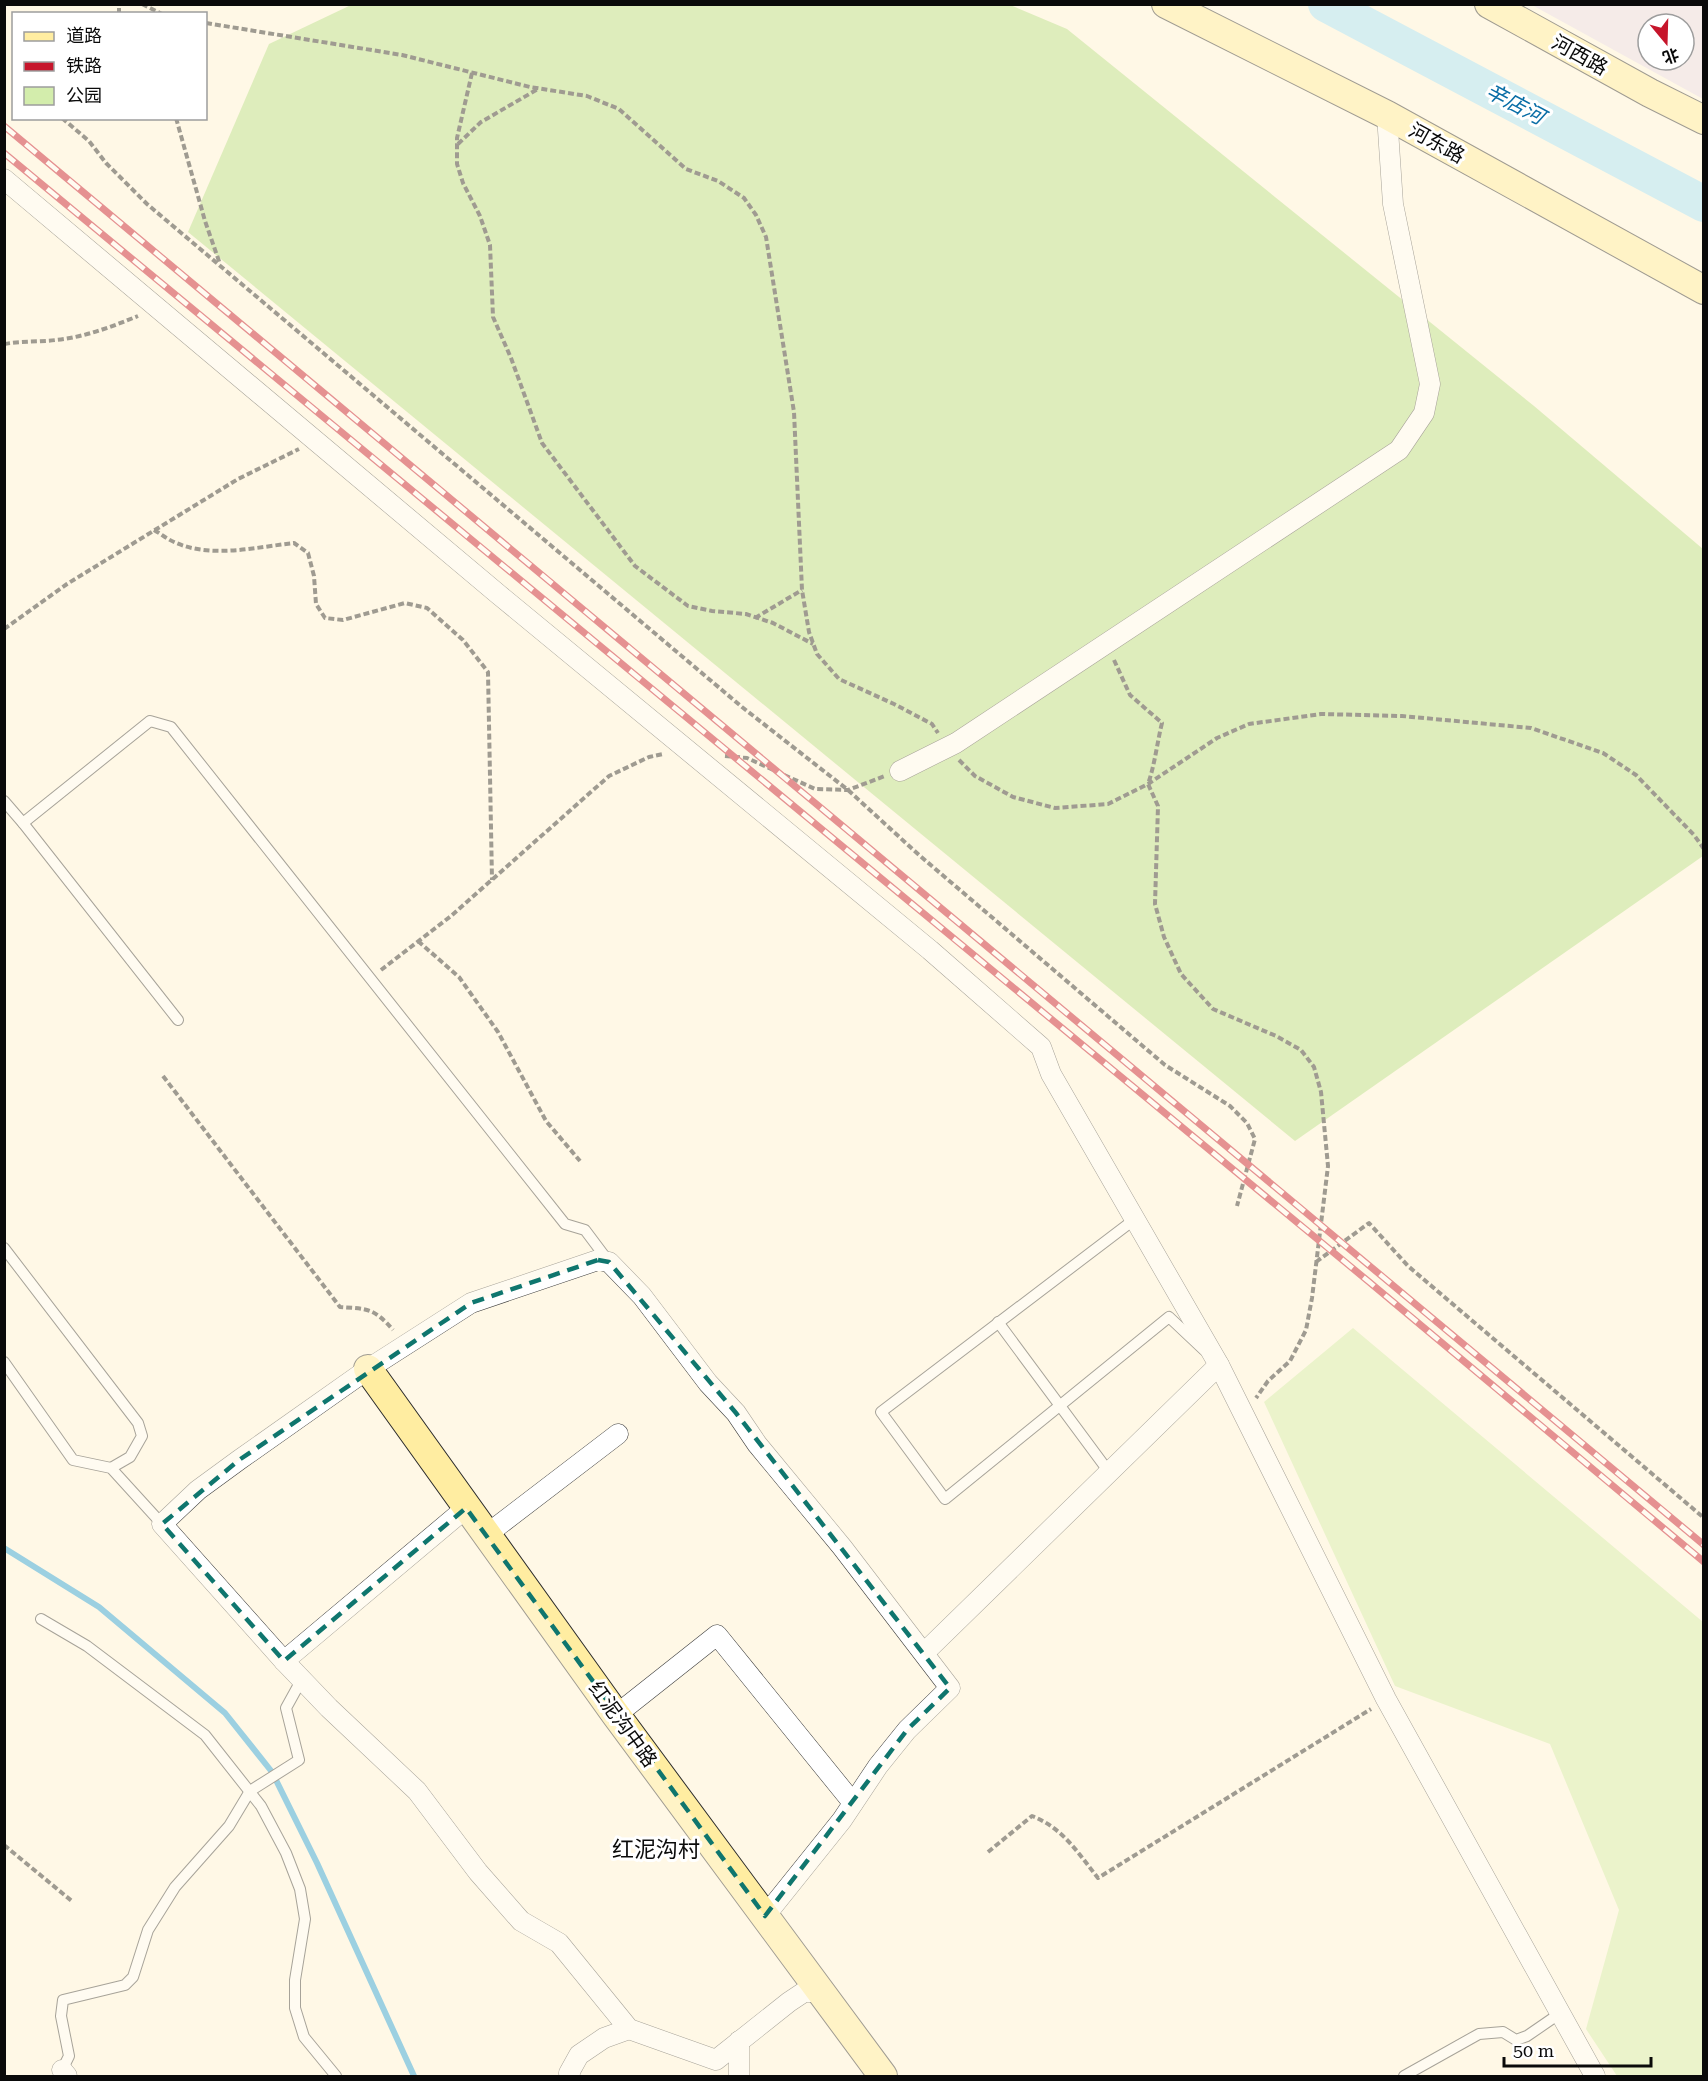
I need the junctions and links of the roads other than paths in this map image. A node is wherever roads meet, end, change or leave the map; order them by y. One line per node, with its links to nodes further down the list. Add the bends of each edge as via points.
1 (1166, 4): 3 (street, 河东路)
2 (1489, 4): 4 (street, 河西路)
3 (1388, 115): 6 (street, 河东路); 7 (street, via 1392,204 1430,384 1424,413 1399,450 948,747)
4 (1704, 120)
5 (4, 179): 11 (street, via 930,950 1041,1047 1051,1074)
6 (1704, 290)
7 (900, 771)
8 (4, 801): 9 (lane)
9 (23, 823): 10 (lane); 13 (lane, via 150,721 171,727 565,1224 585,1230)
10 (178, 1020)
11 (1135, 1219): 14 (lane); 16 (street)
12 (4, 1248): 20 (lane, via 138,1423 142,1436 130,1457)
13 (609, 1262): 17 (street, via 598,1260 471,1303); 26 (street, via 642,1296)
14 (998, 1322): 18 (lane); 18 (lane, via 881,1412 945,1499)
15 (4, 1362): 20 (lane, via 73,1460)
16 (1219, 1365): 18 (lane, via 1169,1317); 21 (street); 34 (street, via 1386,1699)
17 (368, 1369): 22 (street, 红泥沟中路); 23 (street, via 198,1490)
18 (1060, 1405): 21 (lane)
19 (618, 1434): 24 (street)
20 (111, 1468): 23 (lane)
21 (1109, 1472): 26 (street)
22 (466, 1508): 24 (street, 红泥沟中路); 27 (street)
23 (162, 1524): 27 (street)
24 (486, 1534): 29 (street, 红泥沟中路)
25 (41, 1619): 30 (lane, via 87,1646 205,1735)
26 (925, 1652): 31 (street, via 950,1688 907,1730)
27 (284, 1661): 28 (street)
28 (302, 1679): 30 (lane, via 286,1708 299,1760); 35 (street, via 417,1791 520,1921 559,1943)
29 (616, 1715): 31 (street, via 717,1635); 32 (street, 红泥沟中路)
30 (250, 1791): 37 (lane, via 230,1826 175,1887 148,1930 133,1977 125,1985 63,2000 61,2016 69,2056); 38 (lane, via 286,1853 300,1889 305,1919 295,1980 295,2008 304,2037)
31 (853, 1803): 32 (street)
32 (765, 1916): 33 (street, 红泥沟中路)
33 (821, 1992): 36 (street, via 804,1992); 41 (street, 红泥沟中路)
34 (1559, 2014): 42 (lane, via 1516,2040 1503,2032 1479,2034); 43 (street)
35 (629, 2029): 36 (street, via 716,2060); 39 (street, via 604,2038 579,2055)
36 (739, 2041): 40 (street)
37 (64, 2073)
38 (336, 2076)
39 (570, 2076)
40 (739, 2076)
41 (883, 2076)
42 (1404, 2076)
43 (1595, 2076)

